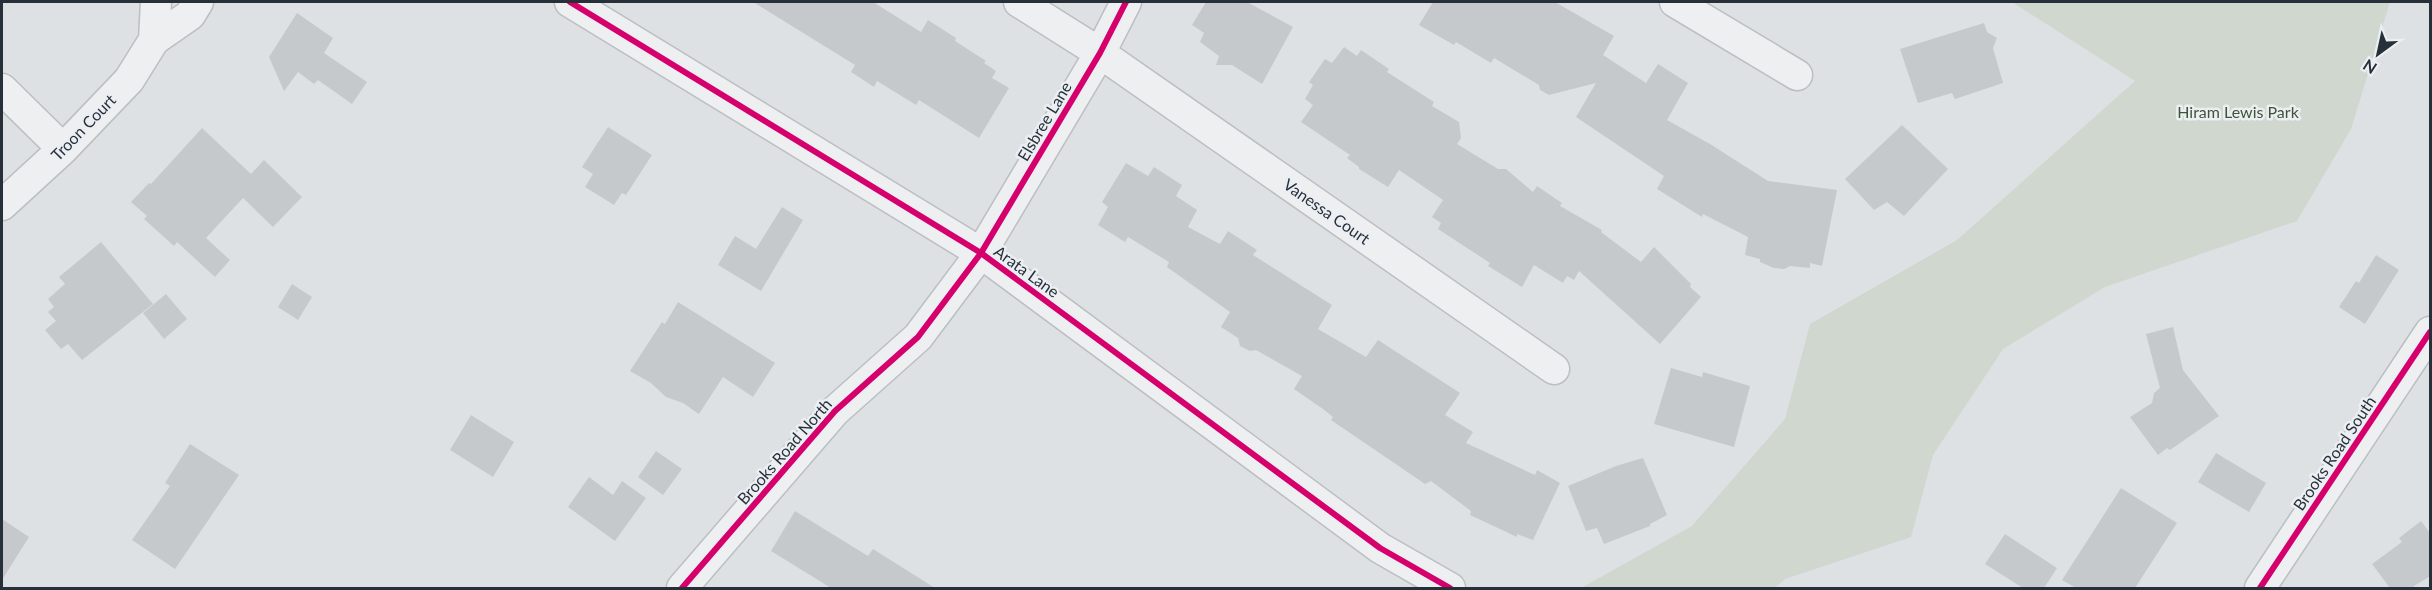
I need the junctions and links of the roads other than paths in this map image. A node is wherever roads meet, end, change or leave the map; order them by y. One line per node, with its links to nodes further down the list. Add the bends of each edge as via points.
1 (156, 2): 7 (street, Troon Court)
2 (198, 2): 7 (street, Troon Court, via 190,15)
3 (570, 2): 13 (street, Arata Lane)
4 (1019, 2): 8 (street, Vanessa Court)
5 (1126, 2): 8 (street, Elsbree Lane)
6 (1675, 2): 9 (street)
7 (154, 40): 11 (street, Troon Court, via 129,80)
8 (1100, 53): 13 (street, Elsbree Lane); 15 (street, Vanessa Court)
9 (1797, 75)
10 (2, 90): 11 (street)
11 (63, 149): 12 (street, Troon Court)
12 (2, 205)
13 (981, 253): 16 (street, Brooks Road North, via 918,337 835,411); 17 (street, Arata Lane, via 1380,548)
14 (2430, 332): 18 (street, Brooks Road South)
15 (1554, 369)
16 (682, 588)
17 (1450, 588)
18 (2260, 588)

